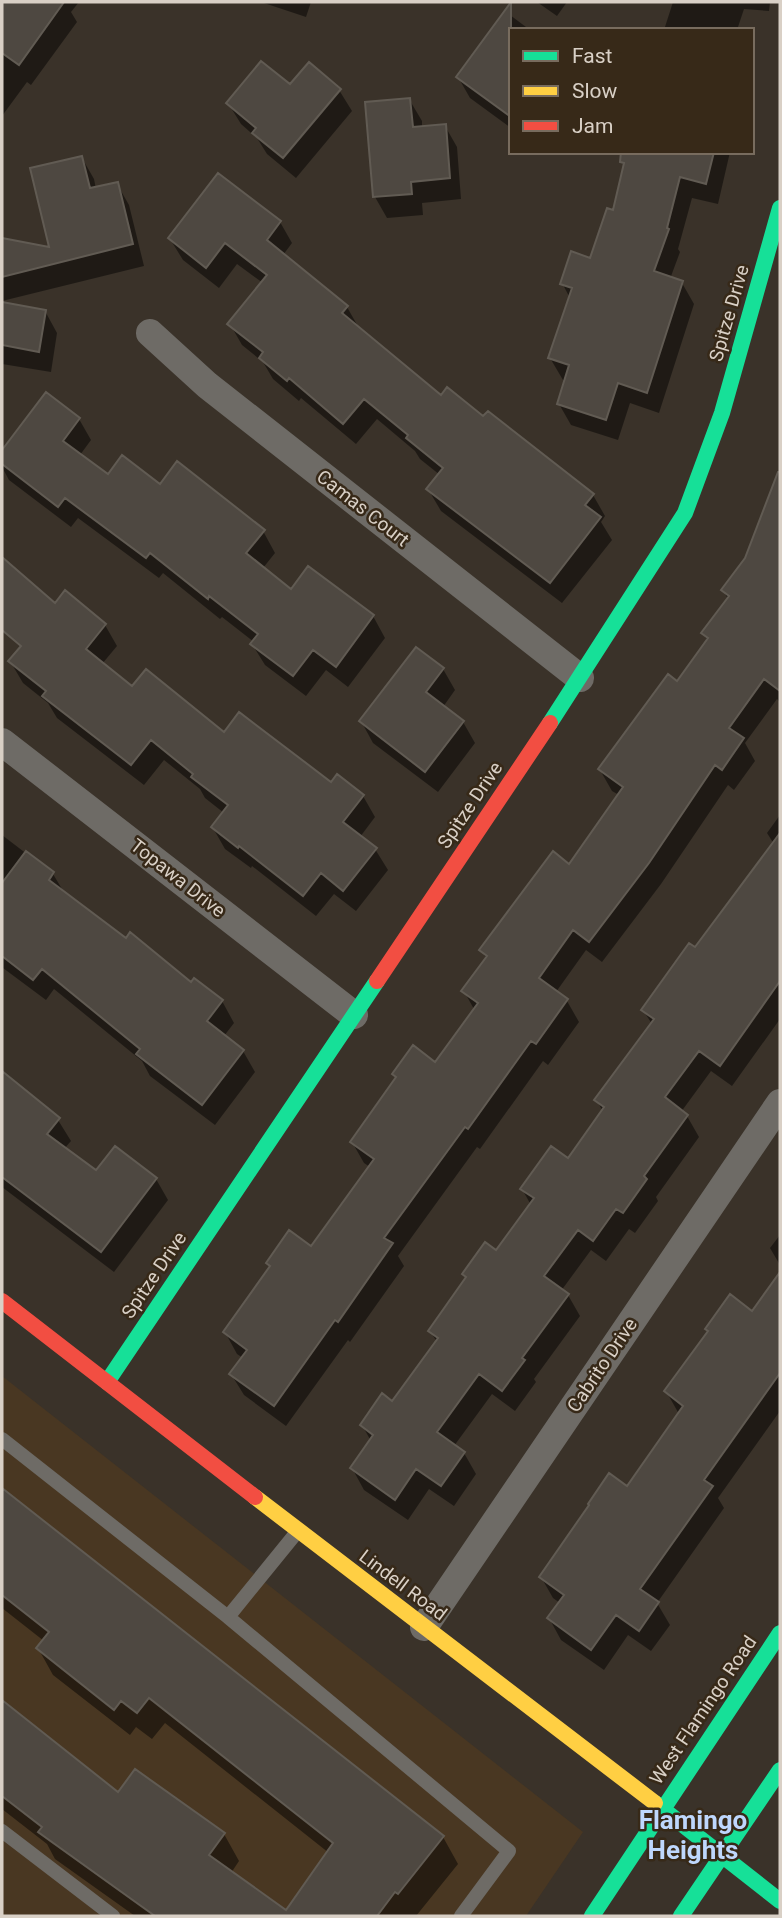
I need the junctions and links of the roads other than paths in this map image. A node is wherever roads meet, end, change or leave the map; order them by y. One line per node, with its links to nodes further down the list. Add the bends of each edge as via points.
1 (780, 208): 3 (street, Spitze Drive, via 722,413 685,513)
2 (150, 333): 3 (street, Camas Court, via 207,385)
3 (580, 678): 5 (street, Spitze Drive)
4 (2, 742): 5 (street, Topawa Drive)
5 (354, 1014): 8 (street, Spitze Drive)
6 (780, 1102): 12 (street, Cabrito Drive)
7 (2, 1301): 8 (street, Lindell Road)
8 (107, 1382): 10 (street, Lindell Road)
9 (2, 1438): 11 (lane)
10 (298, 1531): 11 (lane); 12 (street, Lindell Road)
11 (229, 1618): 20 (lane, via 509,1852)
12 (424, 1627): 15 (street, Lindell Road)
13 (780, 1633): 15 (street, West Flamingo Road)
14 (780, 1770): 17 (street)
15 (662, 1810): 17 (street, Lindell Road); 21 (street, West Flamingo Road)
16 (2, 1831): 19 (lane)
17 (721, 1857): 18 (street, Lindell Road); 22 (street)
18 (780, 1901)
19 (113, 1916)
20 (461, 1916)
21 (592, 1916)
22 (681, 1916)

